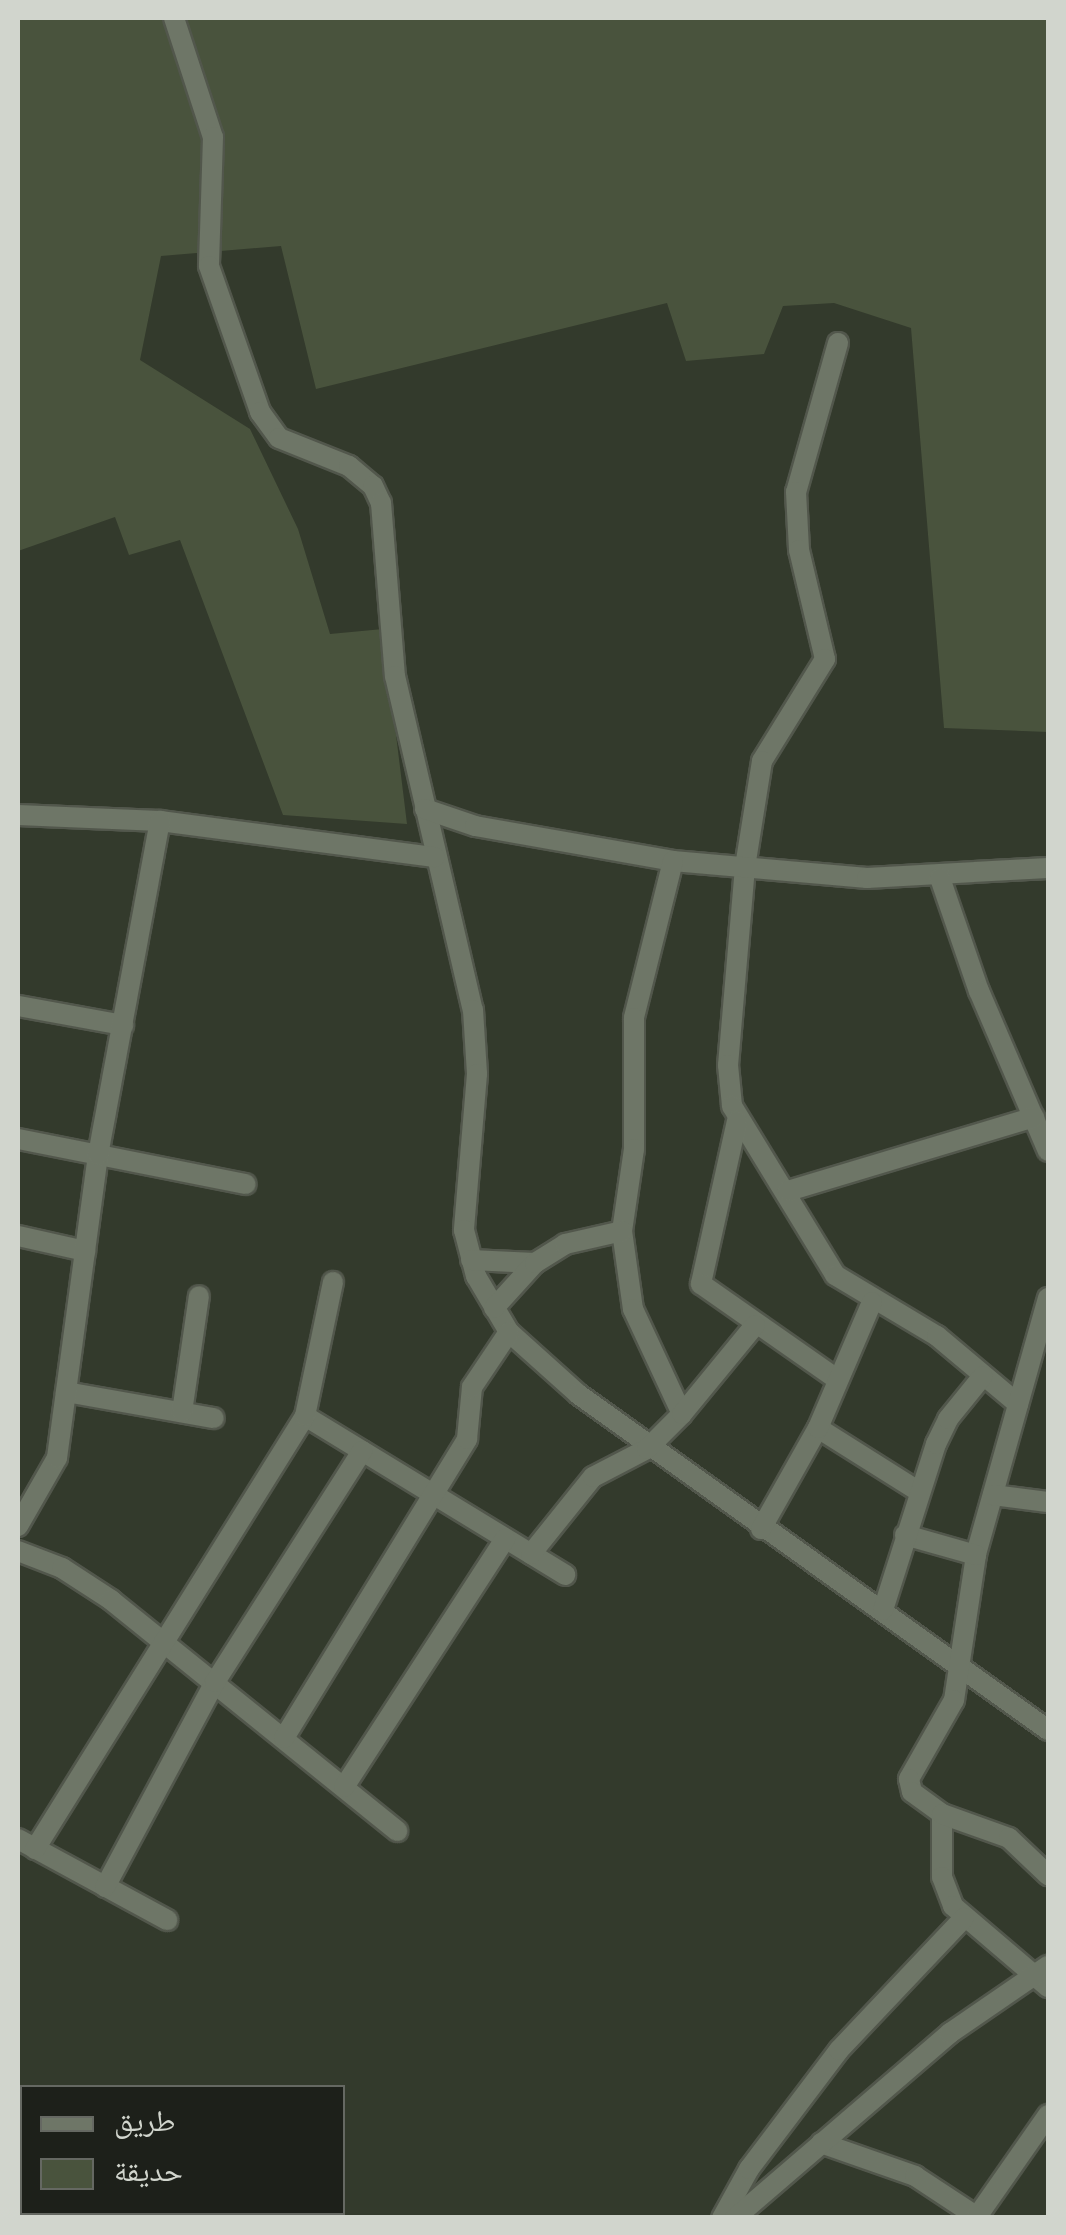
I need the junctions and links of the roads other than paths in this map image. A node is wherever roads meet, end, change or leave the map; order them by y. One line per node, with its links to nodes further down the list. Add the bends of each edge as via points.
1 (174, 18): 3 (street, via 213,137 210,266 260,412 279,438 349,466 381,503 395,676)
2 (838, 343): 8 (street, via 796,492 799,550 825,660 762,761)
3 (425, 809): 6 (street); 7 (street, via 476,826)
4 (18, 816): 5 (street)
5 (160, 821): 6 (street); 12 (street)
6 (435, 857): 23 (street, via 477,1044 464,1230)
7 (673, 861): 8 (street); 20 (street, via 634,1018 634,1149)
8 (745, 866): 10 (street); 14 (street, via 728,1065)
9 (1048, 868): 10 (street)
10 (940, 878): 13 (street)
11 (18, 1006): 12 (street)
12 (124, 1025): 17 (street)
13 (1034, 1117): 16 (street); 19 (street)
14 (736, 1122): 19 (street); 30 (street, via 700,1276 710,1295)
15 (18, 1139): 17 (street)
16 (1048, 1151)
17 (98, 1155): 18 (street); 22 (street)
18 (246, 1184)
19 (788, 1191): 28 (street, via 835,1275)
20 (622, 1231): 24 (street, via 575,1240); 37 (street, via 633,1309)
21 (18, 1236): 22 (street)
22 (85, 1250): 34 (street)
23 (470, 1260): 24 (street); 29 (street)
24 (535, 1263): 29 (street)
25 (333, 1282): 38 (street)
26 (198, 1296): 36 (street)
27 (1048, 1298): 35 (street)
28 (872, 1302): 32 (street, via 937,1336); 33 (street)
29 (494, 1308): 31 (street)
30 (755, 1325): 33 (street); 37 (street)
31 (510, 1332): 41 (street); 44 (street, via 472,1387 468,1439)
32 (983, 1376): 35 (street); 43 (street, via 948,1418)
33 (838, 1380): 40 (street)
34 (66, 1392): 36 (street); 47 (street, via 57,1458)
35 (1018, 1404): 45 (street)
36 (182, 1412): 39 (street)
37 (682, 1414): 41 (street)
38 (305, 1416): 42 (street); 56 (street)
39 (214, 1418)
40 (818, 1428): 43 (street); 48 (street)
41 (647, 1449): 48 (street); 52 (street, via 593,1477)
42 (362, 1451): 44 (street); 58 (street)
43 (918, 1491): 49 (street)
44 (433, 1496): 50 (street); 60 (street)
45 (993, 1496): 46 (street); 53 (street)
46 (1048, 1502)
47 (18, 1526)
48 (761, 1529): 55 (street)
49 (905, 1535): 53 (street); 55 (street)
50 (505, 1539): 52 (street); 61 (street)
51 (18, 1550): 56 (street, via 62,1568)
52 (531, 1554): 54 (street)
53 (976, 1555): 57 (street)
54 (565, 1575)
55 (883, 1610): 57 (street)
56 (163, 1639): 58 (street); 64 (street)
57 (959, 1666): 59 (street); 62 (street, via 946,1718 909,1780 912,1792)
58 (215, 1682): 60 (street); 66 (street)
59 (1048, 1730)
60 (284, 1738): 61 (street)
61 (344, 1787): 63 (street)
62 (942, 1814): 65 (street, via 1009,1838); 67 (street, via 942,1877)
63 (397, 1831)
64 (26, 1844): 66 (street)
65 (1048, 1875)
66 (105, 1887): 68 (street)
67 (964, 1918): 69 (street); 73 (street, via 839,2050 748,2169)
68 (166, 1920)
69 (1044, 1975): 71 (street, via 950,2033)
70 (1048, 2115): 72 (street)
71 (821, 2143): 72 (street, via 915,2176); 74 (street)
72 (977, 2217)
73 (722, 2218)
74 (735, 2218)

